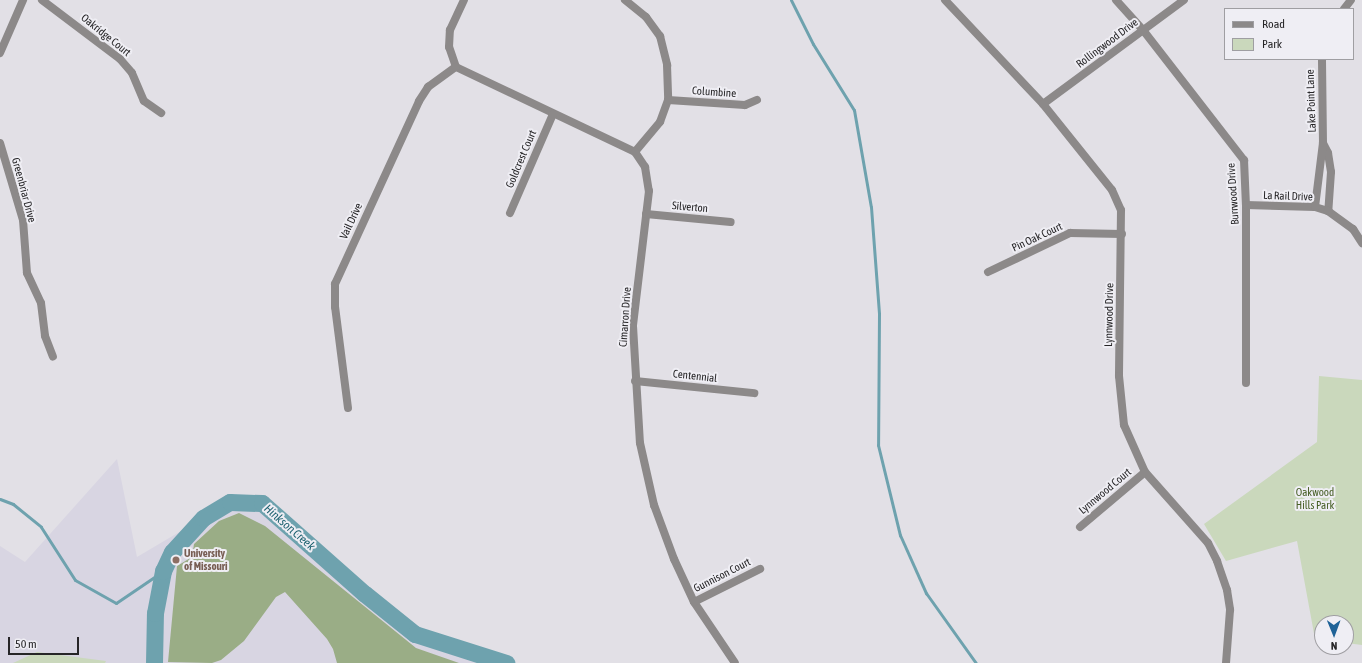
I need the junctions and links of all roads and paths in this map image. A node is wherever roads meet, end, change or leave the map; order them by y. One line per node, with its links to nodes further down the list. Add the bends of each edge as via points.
1 (23, 0): 9 (street)
2 (42, 0): 15 (street, Oakridge Court, via 120,59 132,73 144,101)
3 (464, 0): 11 (street, via 450,30 450,47)
4 (625, 0): 12 (street, via 646,17 660,36 667,65)
5 (945, 0): 14 (street, Lynnwood Drive)
6 (1116, 0): 8 (street, Burrwood Drive)
7 (1184, 0): 8 (street, Rollingwood Drive)
8 (1143, 30): 14 (street, Rollingwood Drive); 20 (street, Burrwood Drive, via 1244,160)
9 (0, 53)
10 (1322, 60): 18 (street, Lake Point Lane)
11 (456, 67): 16 (street); 33 (street, Vail Drive, via 428,87 419,100 335,284 334,307)
12 (668, 100): 13 (street, Columbine, via 745,105); 19 (street, via 660,122)
13 (757, 100)
14 (1043, 104): 26 (street, Lynnwood Drive, via 1112,190 1121,210)
15 (160, 113)
16 (553, 114): 19 (street); 23 (street, Goldcrest Court)
17 (0, 143): 29 (street, Greenbriar Drive, via 23,220 27,274 41,303 45,336)
18 (1323, 143): 21 (street, Lake Point Lane); 22 (street, Lake Point Lane, via 1328,153 1331,172)
19 (635, 152): 24 (street, Cimarron Drive, via 645,167 649,191)
20 (1246, 205): 21 (street, La Rail Drive); 31 (street, Burrwood Drive)
21 (1316, 207): 22 (street, La Rail Drive)
22 (1328, 211): 27 (street, La Rail Drive, via 1353,229)
23 (510, 213)
24 (646, 214): 25 (street, Silverton); 30 (street, Cimarron Drive, via 633,326)
25 (731, 222)
26 (1122, 234): 28 (street, Pin Oak Court, via 1070,233); 34 (street, Lynnwood Drive, via 1119,376 1124,425)
27 (1362, 244)
28 (988, 272)
29 (52, 358)
30 (635, 382): 32 (street, Centennial); 37 (street, Cimarron Drive, via 640,443 654,505 674,559)
31 (1246, 383)
32 (754, 393)
33 (348, 408)
34 (1145, 472): 35 (street, Lynnwood Court); 39 (street, Lynnwood Drive, via 1208,543 1217,561 1227,590 1230,610)
35 (1080, 526)
36 (760, 568): 37 (street, Gunnison Court)
37 (694, 602): 38 (street, Cimarron Drive)
38 (735, 663)
39 (1226, 663)

